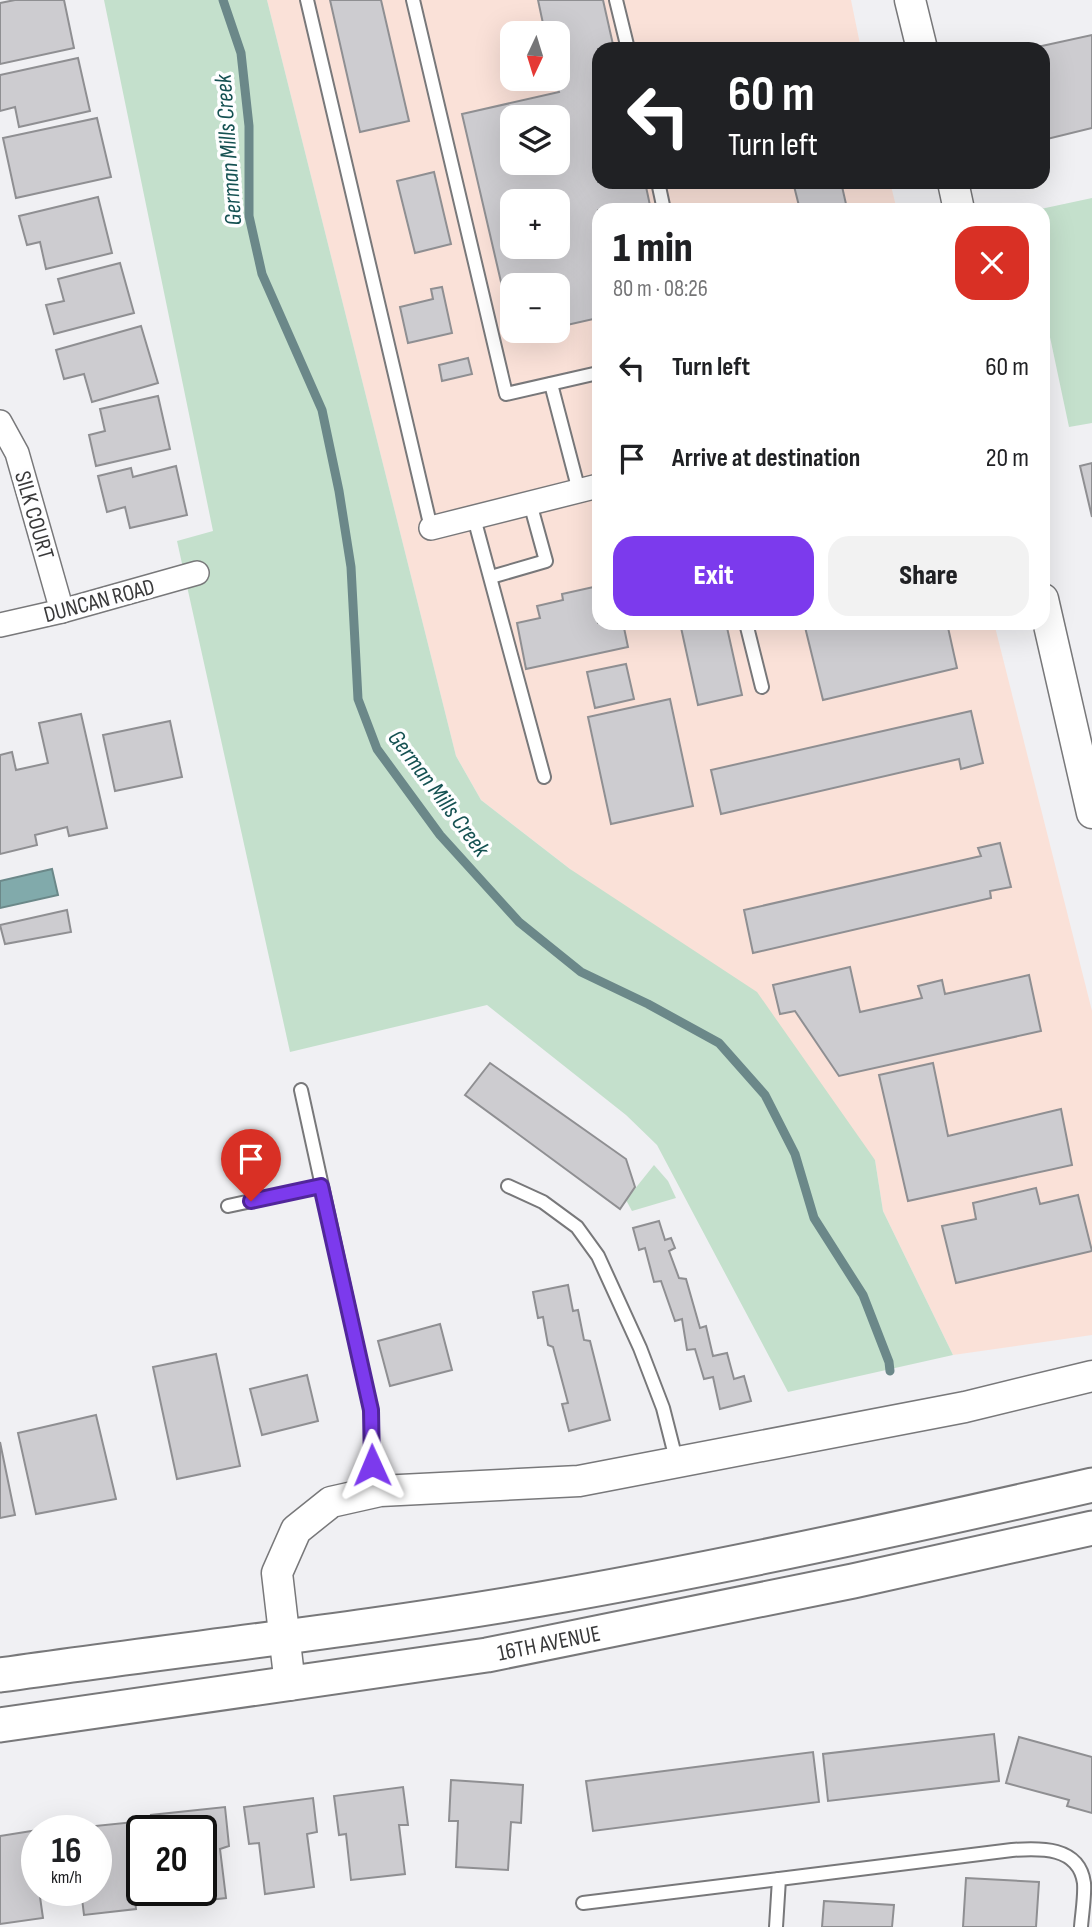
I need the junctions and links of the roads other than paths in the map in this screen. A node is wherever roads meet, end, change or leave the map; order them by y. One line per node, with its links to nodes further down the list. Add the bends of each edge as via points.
1 (307, 0): 13 (lane)
2 (413, 0): 8 (lane, via 506,394)
3 (616, 0): 5 (lane)
4 (910, 0): 6 (street)
5 (626, 42)
6 (920, 42)
7 (592, 374): 8 (lane)
8 (551, 384): 10 (lane)
9 (0, 422): 16 (street, SILK COURT, via 17,453)
10 (589, 488): 11 (street)
11 (530, 503): 12 (street); 15 (lane, via 546,561)
12 (474, 517): 13 (street); 15 (lane)
13 (431, 528)
14 (197, 573): 16 (street, DUNCAN ROAD)
15 (491, 577): 21 (lane)
16 (62, 611): 17 (street, DUNCAN ROAD)
17 (0, 625)
18 (748, 630): 20 (lane)
19 (1050, 630): 22 (street)
20 (762, 687)
21 (544, 777)
22 (1092, 813)
23 (301, 1090): 24 (lane)
24 (321, 1186): 26 (lane); 30 (lane, via 371,1410)
25 (508, 1186): 28 (lane, via 543,1202 577,1227 598,1256 663,1408)
26 (228, 1206)
27 (1092, 1376): 28 (street, via 965,1407)
28 (677, 1464): 30 (street, via 559,1483)
29 (1092, 1485): 32 (main road, 16TH AVENUE, via 905,1528 541,1599)
30 (373, 1492): 32 (street, via 331,1502 296,1530 277,1573)
31 (1092, 1528): 34 (main road, 16TH AVENUE, via 553,1643)
32 (283, 1636): 33 (main road, 16TH AVENUE); 34 (street)
33 (0, 1675)
34 (290, 1685): 35 (main road, 16TH AVENUE)
35 (0, 1726)
36 (779, 1879): 37 (lane); 38 (lane); 39 (lane, via 1044,1848 1056,1850 1078,1867 1084,1885)
37 (583, 1903)
38 (776, 1927)
39 (1081, 1927)

